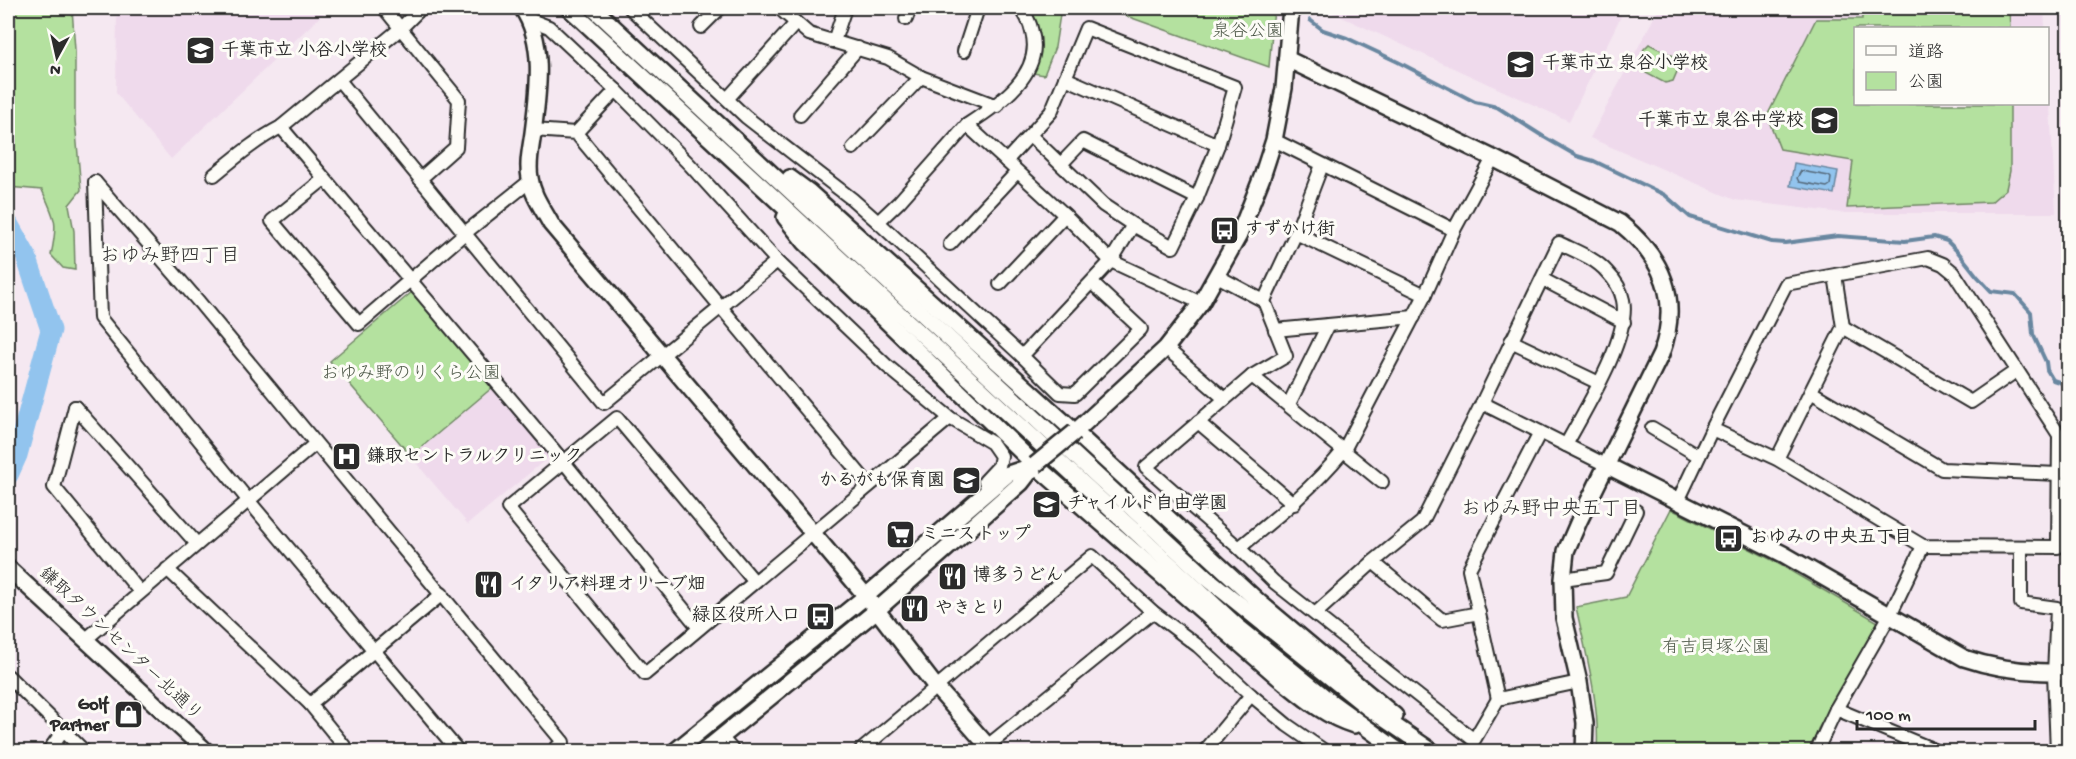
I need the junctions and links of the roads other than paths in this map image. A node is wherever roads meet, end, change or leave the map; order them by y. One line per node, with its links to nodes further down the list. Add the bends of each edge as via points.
1 (384, 8): 15 (street)
2 (421, 8): 15 (street)
3 (569, 8): 45 (street)
4 (593, 8): 35 (street)
5 (630, 8): 24 (street)
6 (720, 8): 14 (street)
7 (779, 8): 13 (street)
8 (845, 8): 16 (street)
9 (978, 8): 18 (street)
10 (1020, 8): 25 (street, via 1034,37 1032,61 1026,74)
11 (1291, 8): 19 (street)
12 (526, 14): 23 (street, via 549,27); 29 (street, via 537,47)
13 (796, 23): 16 (street, via 809,34); 24 (street)
14 (701, 27)
15 (400, 29): 22 (street); 43 (street, via 459,100 456,147)
16 (834, 41): 17 (street)
17 (858, 48): 20 (street, via 888,58); 26 (street)
18 (964, 51)
19 (1287, 59): 32 (street); 36 (street)
20 (921, 77): 25 (street); 34 (street)
21 (1065, 78): 31 (street, via 1051,112); 33 (street); 33 (street, via 1086,28 1235,87)
22 (339, 80): 28 (street); 43 (street)
23 (616, 90): 30 (street); 54 (street)
24 (728, 98): 48 (street, via 746,117)
25 (996, 106): 27 (street)
26 (800, 115)
27 (967, 125): 37 (street); 48 (street)
28 (281, 127): 41 (street, via 248,146); 42 (street)
29 (533, 130): 30 (street); 44 (street)
30 (576, 133): 65 (street)
31 (1031, 136): 37 (street); 38 (street)
32 (1274, 140): 39 (street); 57 (street, via 1239,235)
33 (1218, 146): 46 (street)
34 (853, 148)
35 (750, 151): 86 (street, via 809,192); 137 (street, via 1207,578 1366,707)
36 (1492, 159): 50 (street); 95 (street, via 1620,223 1649,251 1665,283 1668,337)
37 (1006, 161): 40 (street)
38 (1061, 164): 46 (street, via 1083,141); 49 (street, via 1103,205)
39 (1322, 165): 50 (street); 52 (street)
40 (1017, 172): 47 (street); 53 (street)
41 (214, 176)
42 (324, 179): 59 (street); 59 (street, via 272,221 359,324)
43 (420, 179): 51 (street)
44 (530, 181): 51 (street); 73 (street, via 551,224)
45 (768, 190): 94 (street, via 805,242); 133 (street, via 1230,619)
46 (1197, 198): 49 (street, via 1173,247)
47 (1065, 215): 55 (street); 61 (street)
48 (878, 222): 74 (street)
49 (1133, 225): 55 (street)
50 (1454, 230): 62 (street)
51 (465, 233): 59 (street); 73 (street, via 604,403)
52 (1296, 233): 62 (street); 63 (street)
53 (950, 244)
54 (777, 261): 65 (street); 82 (street, via 887,366)
55 (1111, 261): 60 (street); 64 (street)
56 (1834, 275): 69 (street); 75 (street, via 1928,258 1943,264 1954,273); 85 (street, via 1785,284)
57 (1217, 276): 63 (street); 64 (street)
58 (1542, 279): 67 (street); 67 (street, via 1559,243 1595,261 1623,298); 71 (street)
59 (411, 280): 93 (street)
60 (1092, 283): 74 (street); 74 (street, via 1142,329 1075,394 1060,393)
61 (1000, 284)
62 (1425, 295): 66 (street)
63 (1264, 301): 70 (street)
64 (1201, 303): 72 (street)
65 (720, 307): 73 (street); 98 (street)
66 (1414, 317): 68 (street); 90 (street)
67 (1624, 322): 77 (street)
68 (1328, 325): 70 (street); 81 (street)
69 (1843, 327): 75 (street, via 1971,402); 78 (street)
70 (1275, 330): 76 (street, via 1286,356)
71 (1511, 341): 77 (street); 80 (street)
72 (1166, 348): 79 (street); 86 (street)
73 (662, 354): 104 (street)
74 (1022, 356)
75 (2016, 371): 96 (street, via 2059,435)
76 (1252, 376): 79 (street); 81 (street)
77 (1599, 383): 89 (street)
78 (1811, 392): 92 (street); 96 (street, via 1942,469)
79 (1225, 399): 83 (street)
80 (1482, 403): 87 (street); 109 (street, via 1422,522)
81 (1288, 404): 90 (street)
82 (950, 418): 98 (street); 99 (street, via 992,443 1001,456 999,466 985,481)
83 (1198, 422): 102 (street); 107 (street, via 1146,467)
84 (1652, 428): 91 (street)
85 (1712, 429): 91 (street); 92 (street)
86 (1075, 432): 94 (street, bridge); 137 (street, via 1260,603 1408,726)
87 (1540, 432): 89 (street); 119 (street, via 1469,568)
88 (315, 444): 100 (street); 100 (street, via 95,182 100,318); 115 (street)
89 (1566, 445): 95 (street)
90 (1344, 450): 97 (street); 102 (street)
91 (1699, 456): 101 (street)
92 (1777, 459): 106 (street)
93 (563, 461): 113 (street, via 617,418); 122 (street); 122 (street, via 508,508 645,674)
94 (1035, 465): 99 (street, via 1008,474); 117 (street, via 1021,483); 133 (street, via 1317,709)
95 (1606, 465): 101 (street); 112 (street, via 1566,551)
96 (2058, 474): 108 (street, via 2058,547)
97 (1382, 482)
98 (869, 485): 104 (street)
99 (988, 491): 116 (street)
100 (248, 500): 105 (street); 124 (street)
101 (1678, 501): 121 (street, via 1783,554)
102 (1294, 504): 107 (street)
103 (1636, 511): 112 (street, via 1606,573)
104 (812, 533): 113 (street); 116 (street)
105 (197, 544): 111 (street); 114 (street, via 75,406 54,487)
106 (1923, 546): 108 (street); 121 (street)
107 (1239, 548): 120 (street)
108 (2021, 548): 125 (street, via 2021,603 2057,608)
109 (1373, 562): 119 (street, via 1442,620); 120 (street)
110 (8, 568): 123 (street, 鎌取タウンセンター北通り)
111 (167, 569): 114 (street); 131 (street)
112 (1563, 579): 127 (street, via 1564,618)
113 (754, 581): 122 (street)
114 (140, 592): 123 (street)
115 (442, 594): 124 (street); 143 (street, via 563,742)
116 (866, 596): 117 (street); 144 (street)
117 (877, 610): 128 (street); 135 (street)
118 (1153, 612): 128 (street, via 1092,556); 129 (street, via 1198,646); 136 (street)
119 (1479, 613): 130 (street)
120 (1315, 614): 130 (street, via 1474,740)
121 (1890, 615): 125 (street, via 1983,665 2017,672); 132 (street)
122 (699, 628)
123 (85, 640): 140 (street, 鎌取タウンセンター北通り)
124 (375, 649): 131 (street); 142 (street)
125 (2061, 673): 154 (street)
126 (8, 676): 134 (street)
127 (1580, 682): 130 (street); 151 (street)
128 (936, 687): 136 (street); 147 (street)
129 (1251, 695): 148 (street); 149 (street)
130 (1498, 699)
131 (309, 704): 141 (street)
132 (1836, 708): 152 (street); 153 (street)
133 (1368, 730): 150 (street)
134 (63, 731): 138 (street); 139 (street)
135 (721, 737): 145 (street); 146 (street)
136 (986, 749)
137 (1429, 749)
138 (48, 752)
139 (86, 752)
140 (207, 752)
141 (350, 752)
142 (459, 752)
143 (552, 752)
144 (674, 752)
145 (703, 752)
146 (734, 752)
147 (859, 752)
148 (1204, 752)
149 (1326, 752)
150 (1401, 752)
151 (1584, 752)
152 (1816, 752)
153 (1939, 752)
154 (2057, 752)

